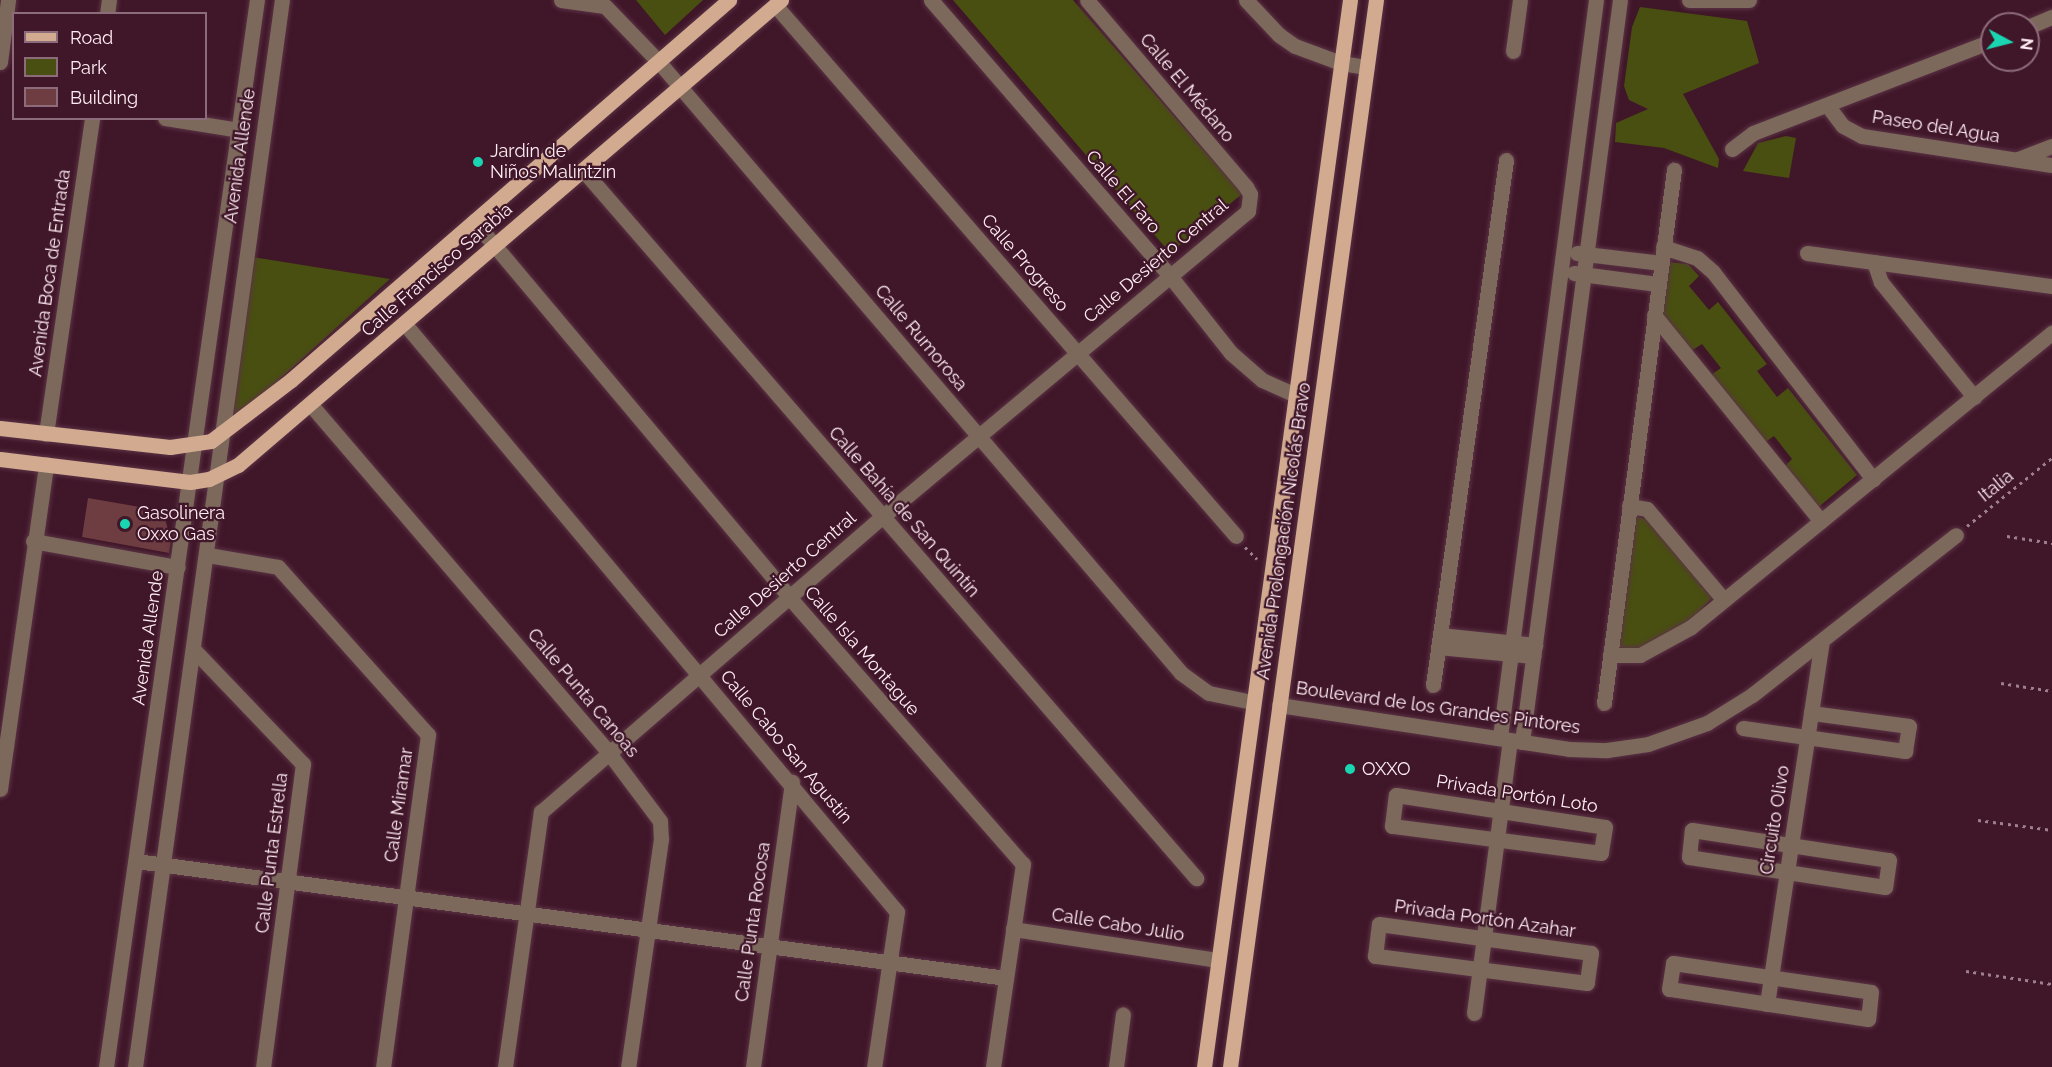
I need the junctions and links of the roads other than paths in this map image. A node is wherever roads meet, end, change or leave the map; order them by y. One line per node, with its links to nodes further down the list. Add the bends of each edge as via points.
1 (8, 0): 20 (street)
2 (257, 0): 27 (street, Avenida Allende)
3 (282, 0): 58 (street, Avenida Allende)
4 (561, 0): 19 (street, Calle Rumorosa, via 605,6)
5 (729, 0): 19 (main road, Calle Francisco Sarabia)
6 (931, 0): 46 (street, Calle El Faro)
7 (1087, 0): 35 (street, Calle El Médano, via 1246,187)
8 (1246, 0): 21 (street, via 1271,28 1295,46)
9 (1350, 0): 21 (main road, Avenida Prolongación Nicolás Bravo)
10 (1376, 0): 22 (main road, Avenida Prolongación Nicolás Bravo)
11 (1520, 0): 18 (street)
12 (1596, 0): 39 (street)
13 (1620, 0): 41 (street)
14 (1689, 0): 15 (street)
15 (1749, 0)
16 (778, 2): 23 (main road, Calle Francisco Sarabia); 52 (street, Calle Progreso)
17 (1980, 46): 24 (street, Paseo del Agua)
18 (1513, 51)
19 (658, 61): 23 (street, Calle Rumorosa); 36 (main road, Calle Francisco Sarabia)
20 (0, 62)
21 (1341, 63): 22 (street); 53 (main road, Avenida Prolongación Nicolás Bravo)
22 (1367, 67): 86 (main road, Avenida Prolongación Nicolás Bravo)
23 (680, 86): 33 (main road, Calle Francisco Sarabia); 59 (street, Calle Rumorosa)
24 (1827, 105): 29 (street, Paseo del Agua, via 1753,133); 30 (street, Paseo del Agua, via 1843,126 1862,136)
25 (92, 120): 57 (street, Avenida Boca de Entrada)
26 (177, 120): 27 (street)
27 (239, 130): 60 (street, Avenida Allende)
28 (2052, 146): 30 (street)
29 (1732, 149)
30 (2018, 159): 32 (street, Paseo del Agua)
31 (1506, 160): 76 (street)
32 (2052, 165)
33 (583, 170): 37 (main road, Calle Francisco Sarabia); 67 (street, Calle Bahía de San Quintín)
34 (1674, 170): 38 (street)
35 (1251, 204): 46 (street, Calle Desierto Central, via 1248,211)
36 (474, 221): 37 (street, Calle Isla Montague); 58 (main road, Calle Francisco Sarabia, via 291,380)
37 (495, 247): 50 (main road, Calle Francisco Sarabia); 74 (street, Calle Isla Montague)
38 (1663, 247): 43 (street); 64 (street, via 1697,258 1713,272)
39 (1565, 251): 41 (street); 44 (street)
40 (1807, 253): 42 (street)
41 (1587, 254): 43 (street); 45 (street)
42 (1874, 262): 48 (street); 54 (street, via 1881,282)
43 (1660, 263): 47 (street)
44 (1562, 272): 45 (street); 78 (street)
45 (1584, 275): 47 (street); 80 (street)
46 (1170, 276): 52 (street, Calle Desierto Central); 53 (street, Calle El Faro, via 1237,359 1262,380)
47 (1657, 284): 49 (street)
48 (2052, 286)
49 (1654, 315): 66 (street); 68 (street)
50 (405, 323): 55 (main road, Calle Francisco Sarabia); 82 (street, Calle Cabo San Agustín)
51 (2052, 333): 54 (street)
52 (1077, 353): 59 (street, Calle Desierto Central); 70 (street, Calle Progreso)
53 (1296, 395): 84 (main road, Avenida Prolongación Nicolás Bravo)
54 (1974, 397): 64 (street)
55 (311, 405): 63 (main road, Calle Francisco Sarabia, via 254,454); 92 (street, Calle Punta Canoas)
56 (0, 428): 57 (main road)
57 (46, 434): 60 (main road, via 170,447)
58 (221, 434): 60 (main road, Calle Francisco Sarabia); 63 (street, Avenida Allende)
59 (979, 438): 67 (street, Calle Desierto Central); 84 (street, Calle Rumorosa, via 1181,673 1209,693)
60 (195, 445): 65 (street, Avenida Allende)
61 (0, 459): 62 (main road)
62 (46, 464): 65 (main road); 71 (street)
63 (216, 475): 65 (main road, Calle Francisco Sarabia); 72 (street, Avenida Allende)
64 (1873, 479): 68 (street)
65 (190, 482): 73 (street, Avenida Allende)
66 (1629, 506): 75 (street, via 1647,509); 81 (street)
67 (882, 517): 74 (street, Calle Desierto Central); 101 (street, Calle Bahía de San Quintín)
68 (1821, 521): 75 (street)
69 (1956, 535): 77 (street, Boulevard de los Grandes Pintores)
70 (1236, 536)
71 (33, 541): 73 (street); 87 (street)
72 (208, 555): 79 (street, Avenida Allende); 103 (street, Calle Miramar, via 278,567 428,735)
73 (178, 567): 98 (street, Avenida Allende)
74 (789, 597): 82 (street, Calle Desierto Central); 105 (street, Calle Isla Montague, via 1023,864)
75 (1724, 600): 81 (street, via 1691,627 1640,655)
76 (1439, 641): 78 (street); 83 (street)
77 (1822, 642): 88 (street, Circuito Olivo); 91 (street, Boulevard de los Grandes Pintores, via 1752,695 1707,723 1676,735 1607,750)
78 (1511, 648): 80 (street); 91 (street)
79 (194, 650): 99 (street, Avenida Allende); 102 (street, Calle Punta Estrella, via 303,764)
80 (1534, 650): 91 (street)
81 (1610, 655): 85 (street)
82 (699, 675): 92 (street, Calle Desierto Central); 93 (street, Calle Cabo San Agustín)
83 (1433, 684)
84 (1252, 702): 86 (main road); 109 (main road, Avenida Prolongación Nicolás Bravo)
85 (1604, 703)
86 (1279, 705): 91 (street, Boulevard de los Grandes Pintores); 128 (main road, Avenida Prolongación Nicolás Bravo)
87 (5, 706): 94 (street)
88 (1811, 713): 90 (street, Circuito Olivo); 90 (street, via 1908,726 1905,752)
89 (1743, 728): 90 (street)
90 (1807, 737): 97 (street, Circuito Olivo)
91 (1511, 740): 95 (street)
92 (609, 753): 104 (street, Calle Desierto Central, via 541,812); 106 (street, Calle Punta Canoas, via 660,822)
93 (792, 782): 108 (street, Calle Punta Rocosa); 110 (street, Calle Cabo San Agustín, via 897,912)
94 (0, 789)
95 (1500, 811): 96 (street); 96 (street, Privada Portón Loto, via 1605,827 1602,853); 96 (street, Privada Portón Loto, via 1396,795 1392,826)
96 (1497, 839): 107 (street)
97 (1791, 846): 100 (street, Circuito Olivo); 100 (street, via 1889,860 1885,887); 100 (street, via 1692,830 1689,857)
98 (136, 861): 99 (street); 117 (street, Avenida Allende)
99 (164, 865): 102 (street); 118 (street, Avenida Allende)
100 (1787, 872): 113 (street, Circuito Olivo)
101 (1196, 878)
102 (288, 881): 103 (street); 119 (street, Calle Punta Estrella)
103 (406, 897): 104 (street); 120 (street, Calle Miramar)
104 (527, 914): 106 (street); 121 (street, Calle Desierto Central)
105 (1013, 929): 109 (street, Calle Cabo Julio); 112 (street, Calle Isla Montague)
106 (648, 930): 108 (street); 122 (street, Calle Punta Canoas)
107 (1483, 939): 111 (street); 111 (street, Privada Portón Azahar, via 1379,924 1376,956); 111 (street, Privada Portón Azahar, via 1591,953 1587,983)
108 (768, 946): 110 (street); 123 (street, Calle Punta Rocosa)
109 (1218, 960): 127 (main road, Avenida Prolongación Nicolás Bravo)
110 (888, 962): 112 (street); 124 (street, Calle Cabo San Agustín)
111 (1479, 969): 115 (street)
112 (1006, 978): 125 (street, Calle Isla Montague)
113 (1771, 978): 114 (street, Circuito Olivo); 114 (street, via 1673,963 1669,989); 114 (street, via 1871,992 1868,1019)
114 (1767, 1004)
115 (1474, 1012)
116 (1123, 1014): 126 (street)
117 (106, 1067)
118 (135, 1067)
119 (263, 1067)
120 (383, 1067)
121 (505, 1067)
122 (628, 1067)
123 (753, 1067)
124 (874, 1067)
125 (993, 1067)
126 (1116, 1067)
127 (1204, 1067)
128 (1230, 1067)

